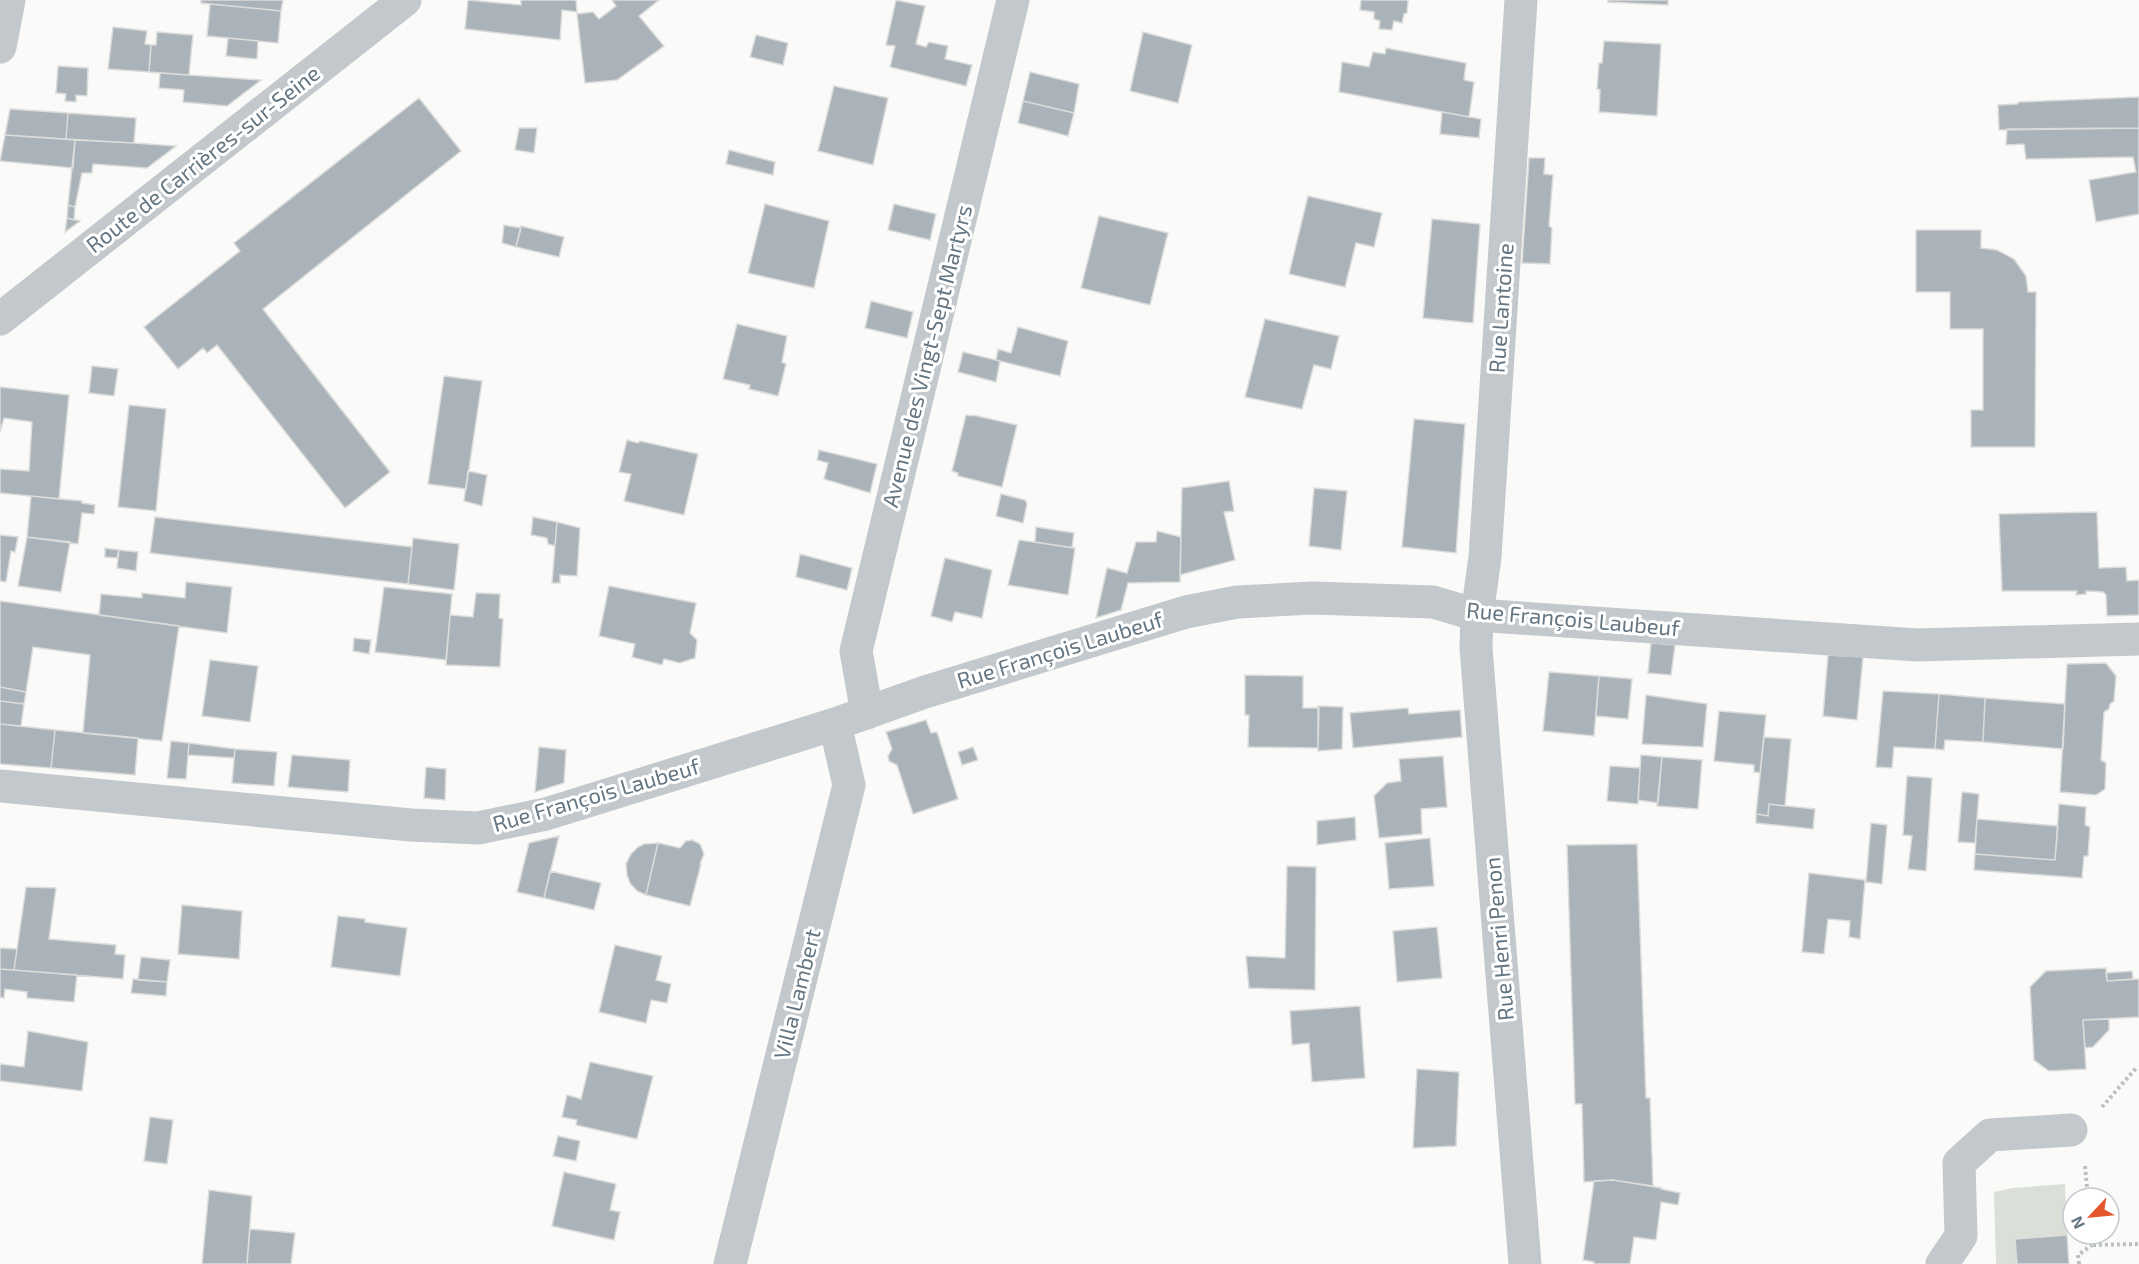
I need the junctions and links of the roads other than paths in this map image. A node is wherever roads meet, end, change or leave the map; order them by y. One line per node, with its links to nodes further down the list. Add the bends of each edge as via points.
1 (9, 0): 5 (street)
2 (405, 0): 6 (street, Route de Carrières-sur-Seine)
3 (1013, 0): 9 (street, Avenue des Vingt-Sept Martyrs, via 856,651)
4 (1521, 0): 7 (street, Rue Lantoine, via 1485,557)
5 (0, 47)
6 (0, 319)
7 (1477, 615): 8 (street, Rue François Laubeuf, via 1917,645); 9 (street, Rue François Laubeuf, via 1433,602 1313,598 1238,602 1186,612 1085,642); 14 (street, Rue Henri Penon, via 1476,648)
8 (2139, 639)
9 (867, 713): 10 (street, Rue François Laubeuf)
10 (835, 724): 11 (street, Rue François Laubeuf, via 546,814 478,828); 13 (street, Villa Lambert, via 849,785)
11 (0, 786)
12 (2071, 1130): 15 (street, via 1990,1135 1959,1163 1961,1236)
13 (730, 1264)
14 (1525, 1264)
15 (1942, 1264)

